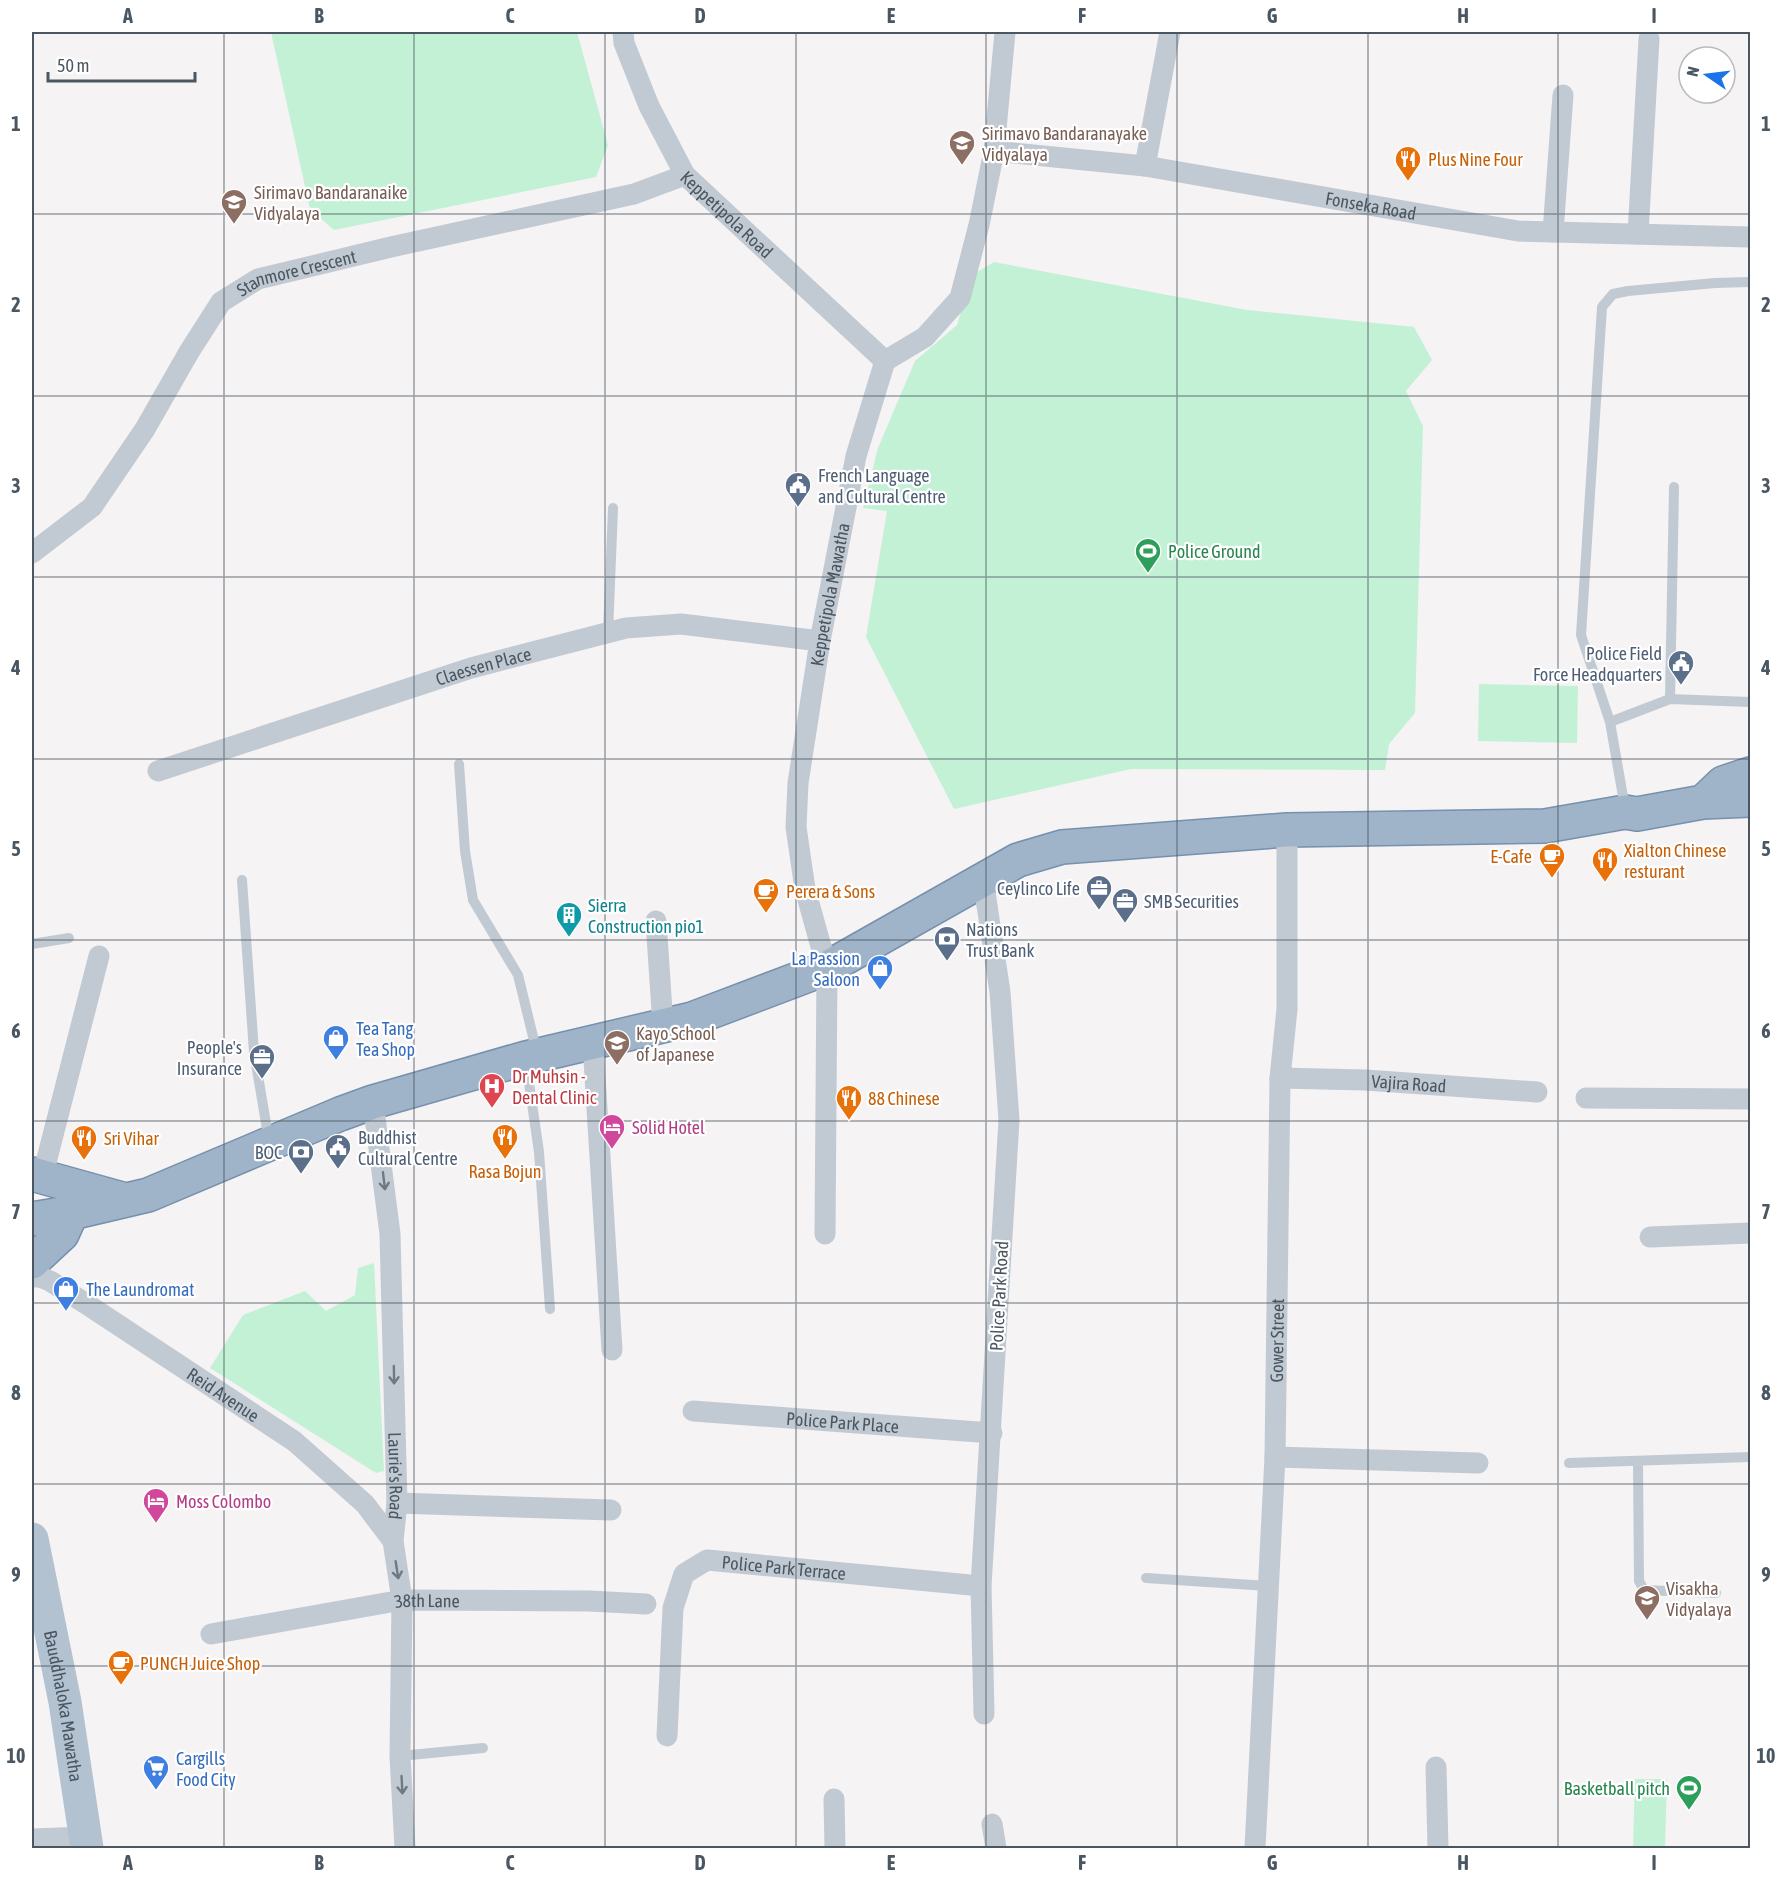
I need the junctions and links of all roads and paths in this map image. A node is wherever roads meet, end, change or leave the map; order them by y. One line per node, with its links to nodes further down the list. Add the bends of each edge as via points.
1 (623, 32): 8 (street, Keppetipola Road, via 649,106)
2 (1005, 32): 6 (street)
3 (1170, 32): 7 (street)
4 (1649, 39): 10 (street)
5 (1563, 95): 9 (street)
6 (994, 151): 7 (street, Fonseka Road); 13 (street, via 960,298 925,337)
7 (1144, 166): 9 (street, Fonseka Road, via 1518,231)
8 (685, 175): 13 (street, Keppetipola Road); 16 (street, Stanmore Crescent, via 634,194 258,279 221,302 145,429 92,507)
9 (1553, 232): 10 (street, Fonseka Road)
10 (1638, 234): 11 (street, Fonseka Road)
11 (1750, 237)
12 (1750, 282): 21 (lane, via 1628,291 1613,294 1602,307 1581,635)
13 (885, 361): 18 (street, Keppetipola Mawatha, via 856,456)
14 (1674, 487): 19 (lane)
15 (613, 508): 17 (lane)
16 (32, 553)
17 (608, 633): 18 (street, Claessen Place, via 681,624); 23 (street, Claessen Place, via 471,668)
18 (820, 640): 35 (street, Keppetipola Mawatha, via 798,783 796,826 805,889)
19 (1670, 699): 20 (lane); 21 (lane)
20 (1750, 702)
21 (1610, 722): 27 (lane)
22 (459, 764): 38 (lane, via 473,900 518,975)
23 (158, 771)
24 (1750, 774): 26 (highway, via 1723,783)
25 (1750, 800): 26 (highway)
26 (1703, 802): 27 (highway, via 1636,814)
27 (1625, 812): 28 (highway, via 1545,826)
28 (1287, 830): 29 (highway, via 1062,847 1018,860); 39 (street, Gower Street, via 1287,1009)
29 (983, 879): 35 (highway); 57 (street, Police Park Road, via 1000,992 1009,1120)
30 (242, 880): 44 (lane, via 254,1052)
31 (656, 921): 36 (street)
32 (69, 938): 33 (lane)
33 (32, 944)
34 (99, 956): 45 (street)
35 (827, 968): 36 (highway, via 692,1019); 50 (street, Keppetipola Mawatha)
36 (663, 1026): 37 (highway)
37 (592, 1044): 38 (highway); 55 (street)
38 (532, 1057): 43 (highway); 54 (lane)
39 (1280, 1078): 40 (street, Vajira Road); 58 (street, Gower Street)
40 (1537, 1092)
41 (1586, 1098): 42 (street)
42 (1750, 1099)
43 (373, 1102): 44 (highway); 63 (street, Laurie's Road, one-way to 63, via 390,1234)
44 (270, 1145): 46 (highway, via 169,1188)
45 (37, 1176): 46 (highway)
46 (127, 1201): 47 (highway)
47 (72, 1212): 48 (highway); 52 (highway, via 62,1234)
48 (32, 1219)
49 (1750, 1233): 51 (street)
50 (825, 1234)
51 (1650, 1237)
52 (32, 1262)
53 (32, 1277): 66 (street, Reid Avenue, via 50,1281 294,1441 365,1504)
54 (550, 1310)
55 (612, 1350)
56 (693, 1411): 57 (street, Police Park Place)
57 (992, 1433): 68 (street, Police Park Road)
58 (1275, 1457): 62 (street); 69 (street, Gower Street)
59 (1750, 1457): 60 (lane)
60 (1638, 1462): 61 (lane); 70 (lane, via 1639,1581 1644,1590)
61 (1569, 1463)
62 (1478, 1464)
63 (397, 1503): 64 (street); 66 (street, Laurie's Road)
64 (610, 1510)
65 (32, 1539): 82 (main road, Bauddhaloka Mawatha, via 65,1702)
66 (393, 1541): 71 (street, Laurie's Road, one-way to 71)
67 (1146, 1578): 69 (lane)
68 (981, 1586): 74 (street, Police Park Road); 75 (street, Police Park Terrace, via 707,1560 684,1574 673,1608)
69 (1268, 1586): 86 (street, Gower Street)
70 (1716, 1593)
71 (402, 1600): 72 (street, 38th Lane); 73 (street, 38th Lane); 77 (street, Laurie's Road)
72 (646, 1604)
73 (211, 1634)
74 (984, 1714)
75 (667, 1736)
76 (483, 1749): 77 (lane)
77 (400, 1756): 83 (street, Laurie's Road, one-way to 83)
78 (1436, 1767): 87 (street)
79 (834, 1799): 84 (street)
80 (992, 1824): 85 (street)
81 (32, 1839): 82 (street, Bauddhaloka Mawatha)
82 (86, 1843)
83 (405, 1848)
84 (835, 1848)
85 (996, 1848)
86 (1254, 1848)
87 (1438, 1848)

